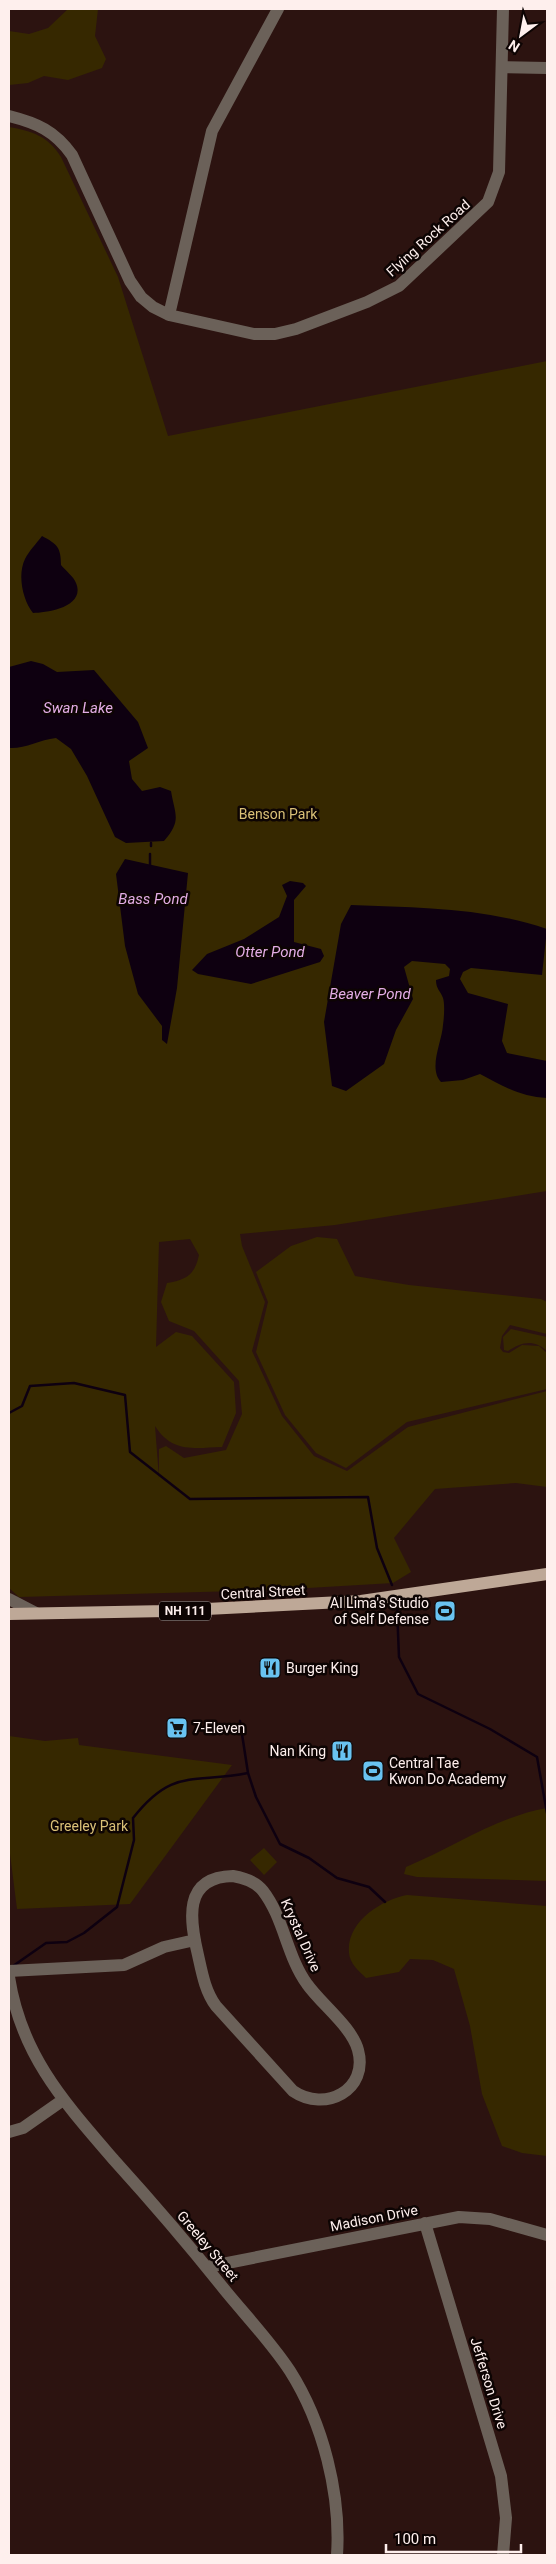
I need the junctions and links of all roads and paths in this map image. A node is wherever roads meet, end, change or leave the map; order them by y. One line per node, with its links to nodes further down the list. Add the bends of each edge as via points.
1 (278, 9): 6 (street, via 212,132)
2 (503, 9): 3 (street, Flying Rock Road)
3 (502, 67): 4 (street); 6 (street, Flying Rock Road, via 499,172 492,195 479,213 410,278 390,292 366,302 275,334 254,334)
4 (547, 68)
5 (9, 116): 6 (street, Flying Rock Road, via 45,127 64,144 135,290 152,307)
6 (169, 315)
7 (547, 1574): 9 (main road, Central Street / NH 111, via 361,1601 167,1612)
8 (9, 1599): 9 (street)
9 (36, 1613): 10 (main road, Central Street / NH 111)
10 (9, 1614)
11 (195, 1940): 11 (street, Krystal Drive, via 205,1986 211,1998 293,2091 309,2100 321,2101 348,2089 359,2068 356,2044 303,1979 271,1904 260,1888 245,1878 233,1876 221,1877 205,1885 194,1900 191,1911); 12 (street, via 164,1947 124,1965)
12 (9, 1971)
13 (9, 1977): 14 (street, Greeley Street, via 18,2018 29,2047)
14 (63, 2100): 15 (street, via 23,2128); 18 (street, Greeley Street)
15 (9, 2132)
16 (425, 2223): 17 (street, Madison Drive, via 459,2217 480,2218); 18 (street, Madison Drive); 20 (street, Jefferson Drive, via 501,2476 506,2518)
17 (547, 2235)
18 (207, 2267): 19 (street, Greeley Street, via 279,2355 311,2411 334,2492 339,2535)
19 (337, 2555)
20 (503, 2555)

